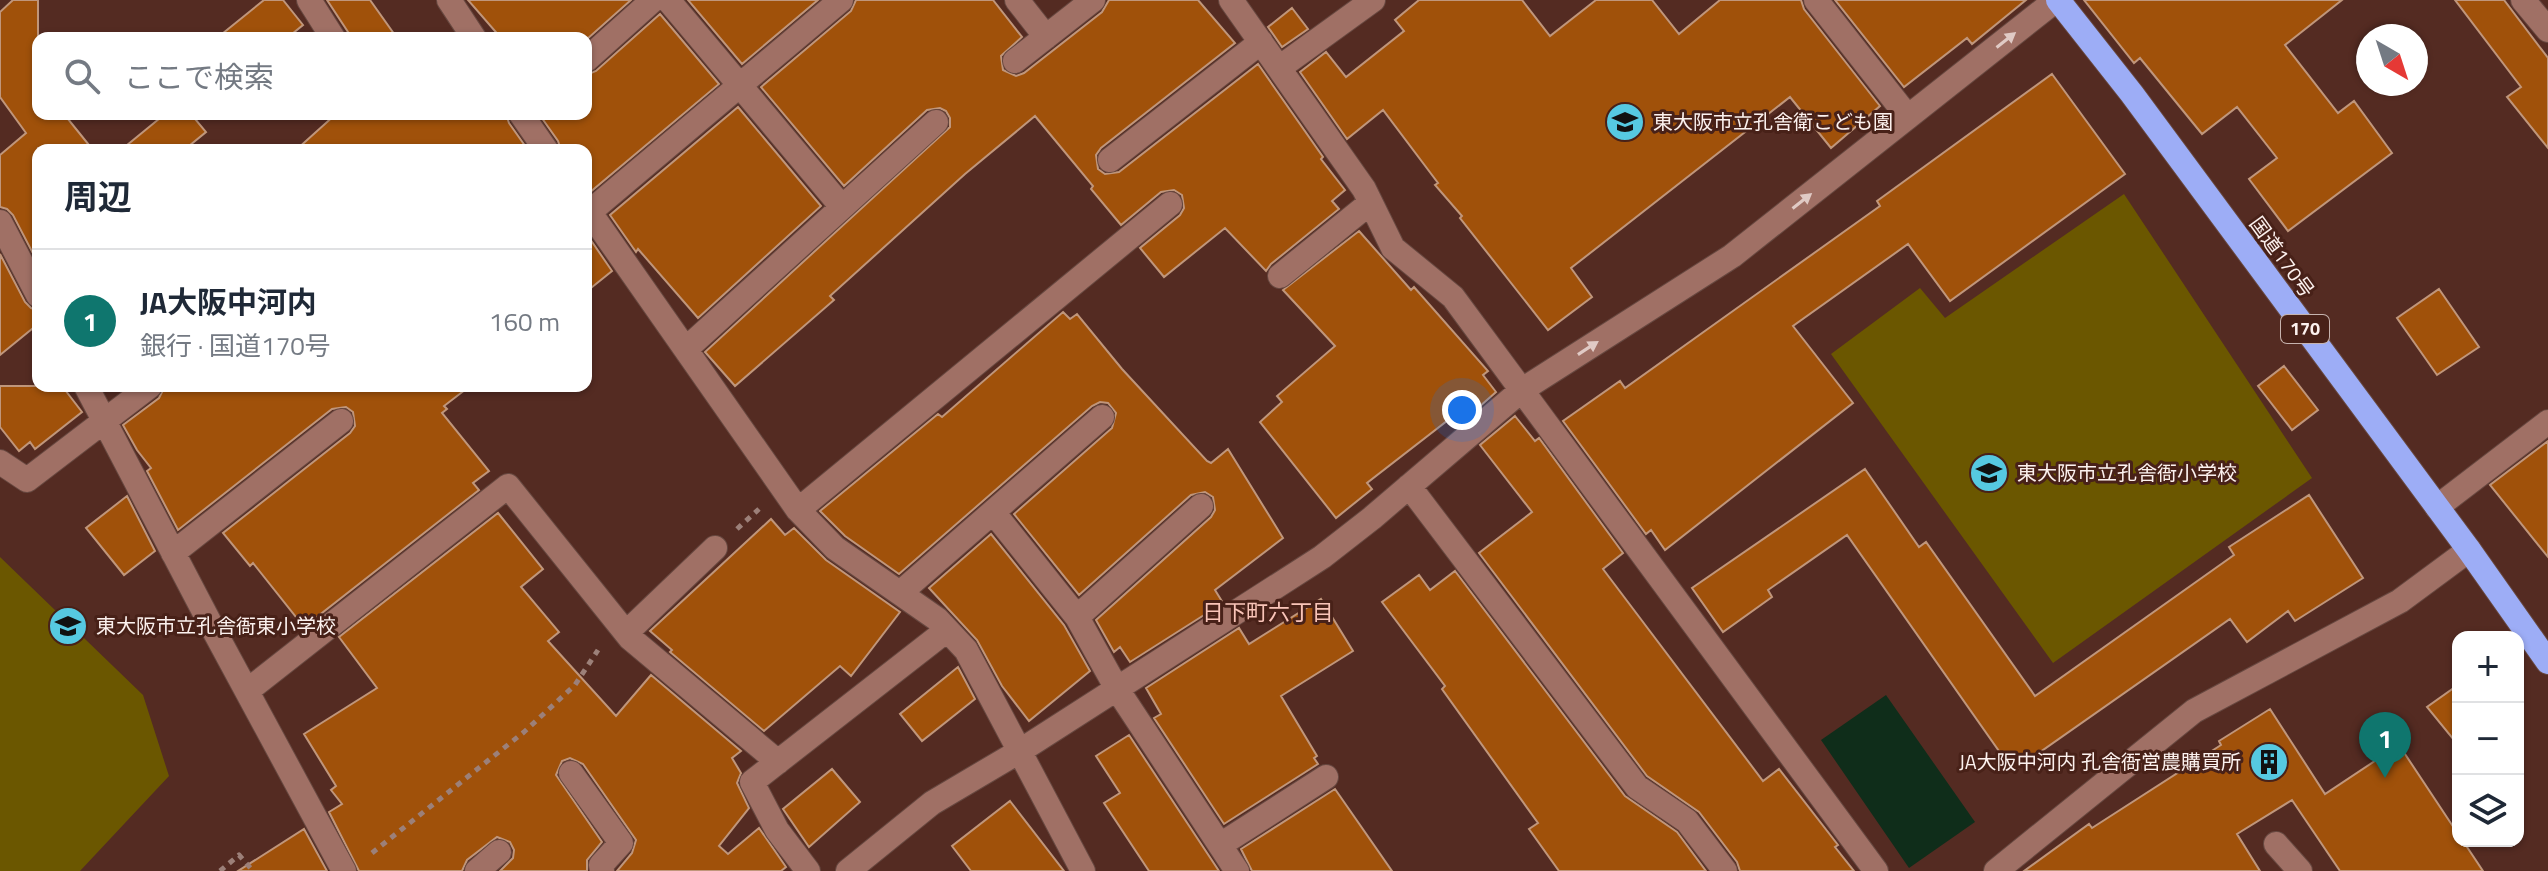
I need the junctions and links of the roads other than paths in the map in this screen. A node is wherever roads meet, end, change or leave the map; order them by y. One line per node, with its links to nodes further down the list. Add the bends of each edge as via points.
1 (309, 0): 14 (street)
2 (449, 0): 15 (street)
3 (653, 0): 18 (street)
4 (668, 0): 21 (street)
5 (841, 0): 21 (street)
6 (1017, 0): 16 (street)
7 (1093, 0): 16 (street)
8 (1231, 0): 17 (street)
9 (1373, 0): 20 (street)
10 (1816, 0): 22 (street)
11 (2057, 0): 22 (street, one-way to 11); 46 (highway, 国道170号 / 170)
12 (2523, 0): 13 (street)
13 (2548, 30)
14 (329, 32)
15 (470, 32)
16 (1046, 37): 19 (street)
17 (1261, 42): 20 (street); 26 (street)
18 (592, 55)
19 (1015, 61)
20 (1279, 68): 27 (street)
21 (740, 86): 29 (street); 30 (street)
22 (1908, 117): 36 (street, one-way to 22, via 1732,256)
23 (527, 120): 25 (street)
24 (936, 122): 30 (street)
25 (542, 144)
26 (1110, 160)
27 (1370, 203): 33 (street); 36 (street, via 1393,248 1453,297)
28 (1170, 204): 47 (street)
29 (592, 207)
30 (842, 207): 35 (street)
31 (592, 218): 35 (street)
32 (0, 222): 34 (street)
33 (1280, 276)
34 (32, 283)
35 (686, 349): 47 (street)
36 (1522, 390): 44 (street); 74 (street)
37 (89, 392): 41 (street)
38 (142, 392): 41 (street)
39 (1102, 417): 48 (street)
40 (341, 421): 51 (street)
41 (104, 422): 43 (street, via 27,480); 51 (street)
42 (2548, 422): 46 (street)
43 (0, 462)
44 (1409, 486): 57 (street, via 1322,557); 73 (street, via 1637,787 1687,821)
45 (1201, 506): 53 (street)
46 (2437, 507): 50 (highway, 国道170号 / 170)
47 (798, 510): 52 (street, via 835,548)
48 (993, 512): 52 (street); 53 (street)
49 (715, 548): 54 (street)
50 (2469, 550): 56 (highway, 国道170号 / 170); 75 (street, via 2400,601 2194,711)
51 (173, 553): 58 (street)
52 (900, 593): 55 (street)
53 (1077, 617): 57 (street)
54 (622, 627): 58 (street, via 508,486); 60 (street)
55 (947, 630): 59 (street, via 966,650); 60 (street)
56 (2548, 662)
57 (1117, 689): 59 (street); 64 (street)
58 (247, 691): 66 (street)
59 (1020, 751): 70 (street, via 932,803); 71 (street)
60 (778, 762): 69 (street, via 752,782 777,830)
61 (571, 773): 68 (street, via 621,843 601,865)
62 (1326, 777): 64 (street)
63 (2276, 844): 76 (street)
64 (1220, 845): 72 (street)
65 (499, 852): 67 (street)
66 (353, 866)
67 (477, 871)
68 (602, 871)
69 (808, 871)
70 (848, 871)
71 (1083, 871)
72 (1237, 871)
73 (1725, 871)
74 (1876, 871)
75 (1996, 871)
76 (2300, 871)

